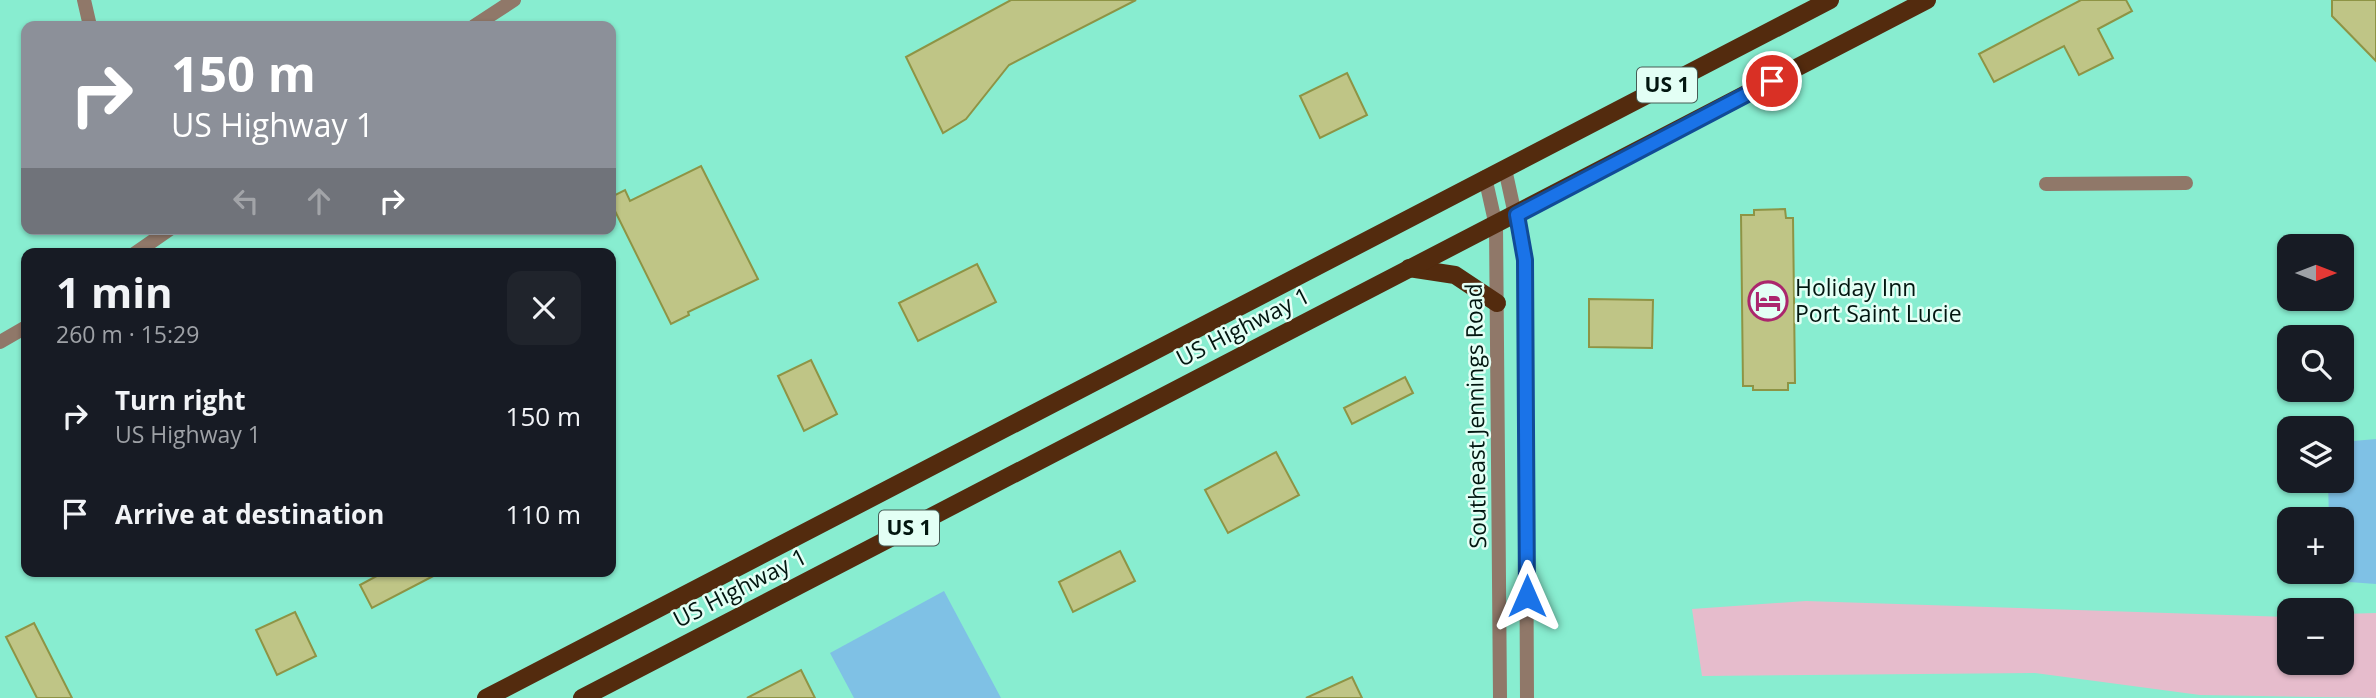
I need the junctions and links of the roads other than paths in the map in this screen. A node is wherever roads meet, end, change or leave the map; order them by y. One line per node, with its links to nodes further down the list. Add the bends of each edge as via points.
1 (84, 0): 5 (street)
2 (514, 0): 6 (street)
3 (1830, 0): 7 (main road, US Highway 1 / US 1)
4 (1927, 0): 11 (main road, US Highway 1 / US 1)
5 (89, 21)
6 (482, 21)
7 (1505, 169): 8 (main road, US Highway 1 / US 1); 11 (street)
8 (1485, 177): 12 (street, Southeast Jennings Road); 19 (main road, US Highway 1 / US 1)
9 (2186, 183): 10 (street)
10 (2046, 184)
11 (1517, 215): 12 (main road, US Highway 1 / US 1); 22 (street, via 1525,260)
12 (1496, 226): 15 (main road, US Highway 1 / US 1); 16 (street, Southeast Jennings Road)
13 (161, 235): 14 (street)
14 (143, 248)
15 (1409, 268): 16 (main road, via 1455,275); 20 (main road, US Highway 1 / US 1)
16 (1497, 303): 21 (street, Southeast Jennings Road)
17 (21, 330): 18 (street)
18 (0, 342)
19 (486, 698)
20 (582, 698)
21 (1500, 698)
22 (1527, 698)

